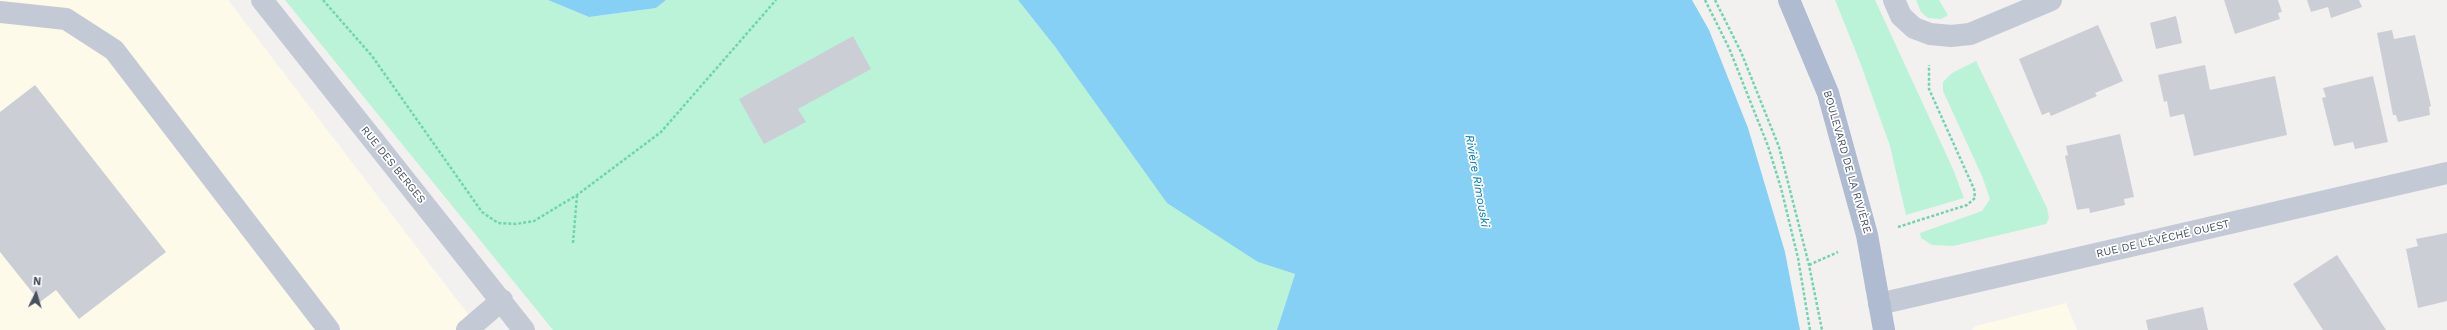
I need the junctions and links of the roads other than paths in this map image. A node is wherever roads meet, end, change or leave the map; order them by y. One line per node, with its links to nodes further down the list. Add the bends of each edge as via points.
1 (262, 0): 7 (street, RUE DES BERGES)
2 (1789, 0): 8 (main road, BOULEVARD DE LA RIVIÈRE, via 1828,93 1867,235)
3 (1894, 0): 4 (street, via 1901,16 1914,28 1930,34 1951,36 1970,34)
4 (2051, 0)
5 (0, 12): 9 (street, via 66,19 114,50)
6 (2447, 173): 8 (street, RUE DE L'ÉVÊCHÉ OUEST)
7 (502, 300): 10 (street); 11 (street, RUE DES BERGES)
8 (1879, 304): 12 (main road, BOULEVARD DE LA RIVIÈRE)
9 (329, 330)
10 (468, 330)
11 (524, 330)
12 (1884, 330)

